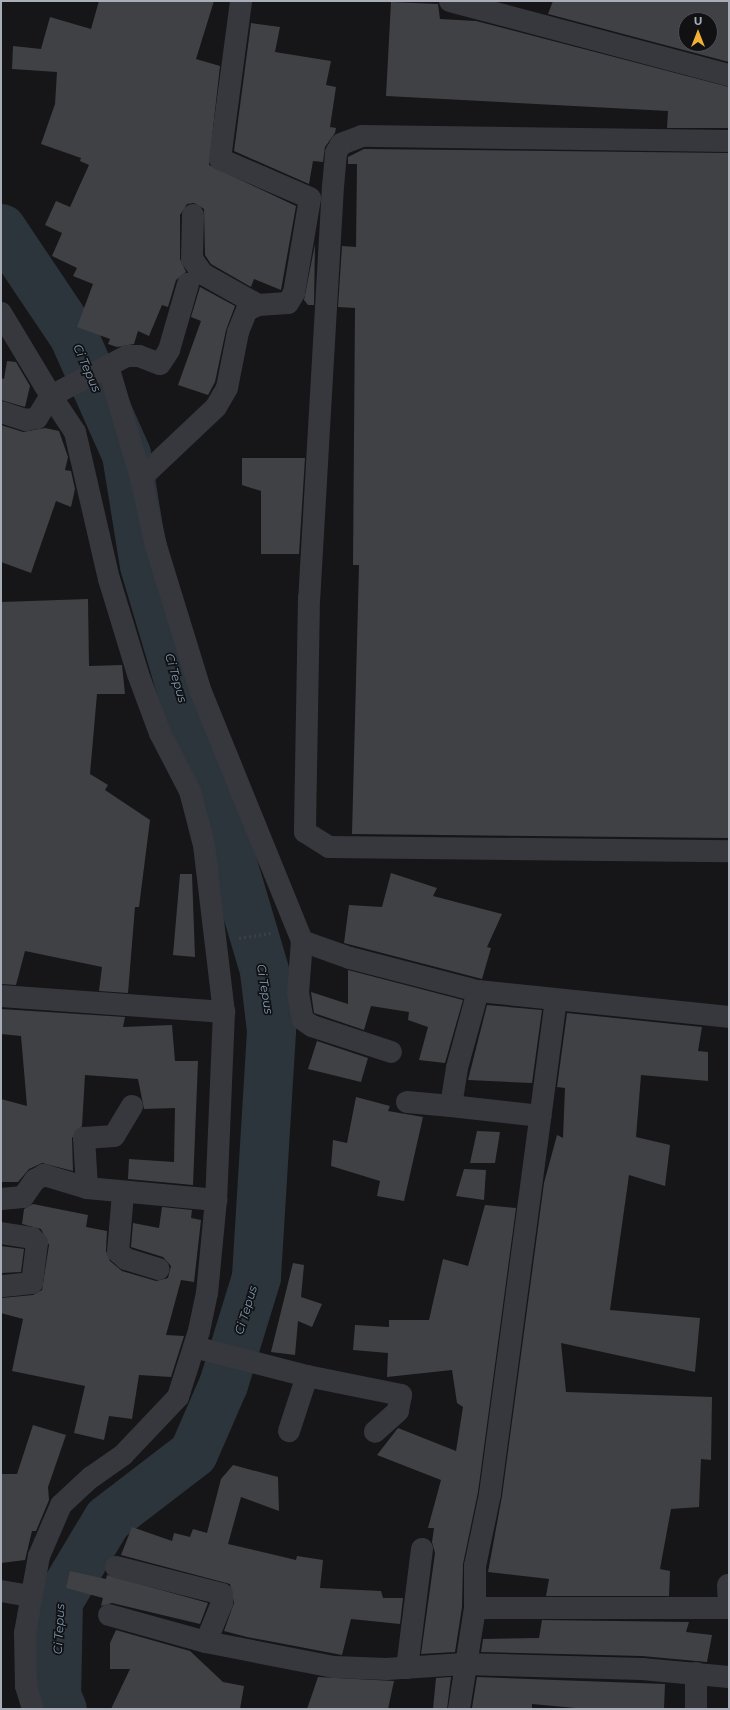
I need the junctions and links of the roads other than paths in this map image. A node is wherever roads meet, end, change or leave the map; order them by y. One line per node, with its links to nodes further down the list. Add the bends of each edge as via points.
1 (241, 1): 7 (street, via 220,159 311,201 292,298 284,305)
2 (450, 1): 3 (street)
3 (729, 75)
4 (729, 141): 13 (street, via 362,136 341,144 336,153 333,186 309,598 305,832 329,847)
5 (192, 215): 7 (street, via 192,259 203,274)
6 (188, 284): 9 (street, via 169,350 160,364 134,354)
7 (258, 305): 12 (street, via 247,310 242,320 227,388 216,407)
8 (4, 326): 10 (street)
9 (104, 368): 10 (street); 12 (street)
10 (55, 393): 11 (street, via 37,418 26,420); 18 (street, via 80,447 109,580 138,674 160,733 190,791 204,845)
11 (1, 412)
12 (141, 478): 14 (street, via 156,546 201,692)
13 (729, 851)
14 (302, 941): 15 (street, via 350,958); 20 (street, via 298,993 303,1020 312,1026)
15 (478, 990): 17 (street); 23 (street, via 456,1068)
16 (1, 996): 18 (street)
17 (556, 1000): 19 (street); 24 (street)
18 (224, 1012): 28 (street)
19 (729, 1017)
20 (391, 1052)
21 (407, 1102): 23 (street)
22 (132, 1106): 25 (street, via 114,1136 84,1138)
23 (451, 1106): 24 (street)
24 (540, 1116): 41 (street, via 492,1486 476,1566)
25 (87, 1188): 26 (street); 27 (street, via 44,1175 34,1180 19,1199)
26 (123, 1193): 28 (street); 30 (street, via 118,1252 126,1259)
27 (1, 1199)
28 (216, 1200): 32 (street)
29 (1, 1233): 31 (street, via 32,1238 37,1243 32,1283)
30 (159, 1269)
31 (1, 1286)
32 (203, 1348): 33 (street); 39 (street, via 178,1398 124,1455 91,1476 61,1504 39,1556)
33 (307, 1376): 34 (street); 35 (street, via 401,1395 398,1412)
34 (289, 1431)
35 (375, 1432)
36 (422, 1549): 45 (street)
37 (116, 1567): 43 (street, via 222,1594 222,1603)
38 (1, 1591): 39 (street)
39 (30, 1596): 48 (street, via 25,1633 26,1686)
40 (729, 1599): 41 (street)
41 (476, 1608): 44 (street)
42 (109, 1615): 43 (street)
43 (206, 1642): 45 (street, via 334,1667)
44 (464, 1664): 45 (street); 46 (street); 49 (street)
45 (407, 1668)
46 (696, 1674): 47 (street); 50 (street)
47 (729, 1676)
48 (33, 1709)
49 (459, 1709)
50 (696, 1709)

